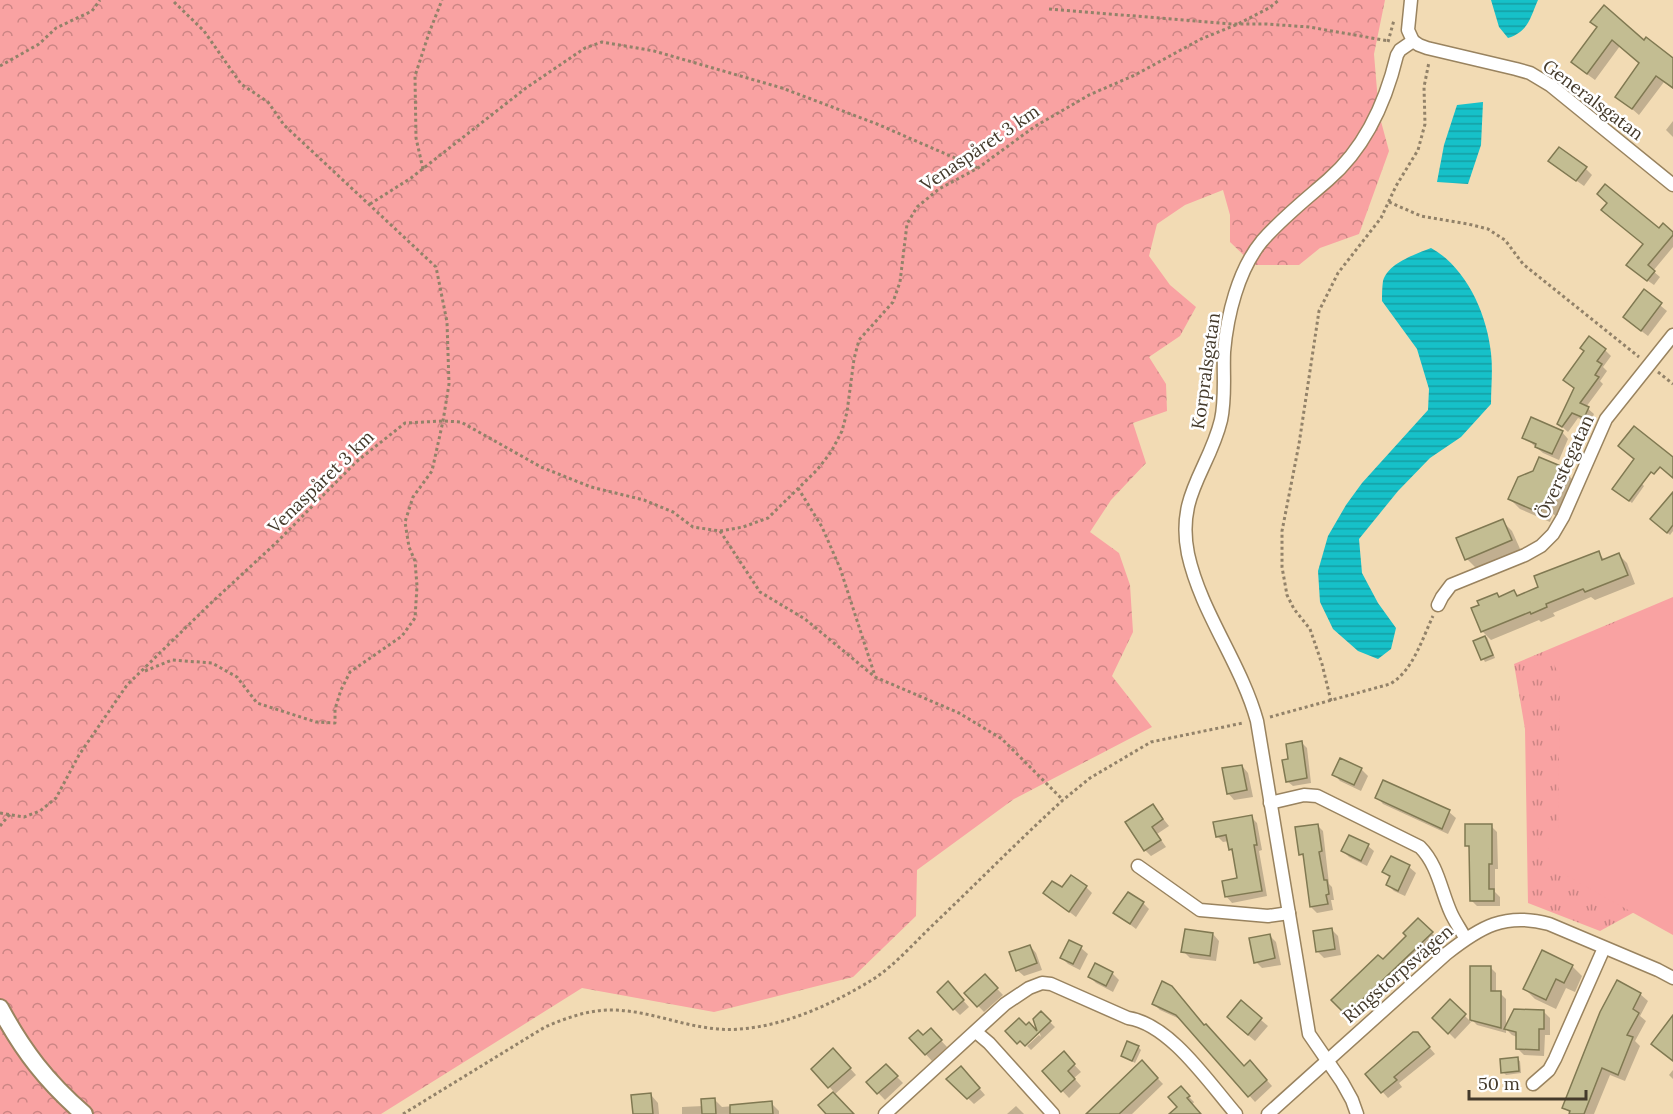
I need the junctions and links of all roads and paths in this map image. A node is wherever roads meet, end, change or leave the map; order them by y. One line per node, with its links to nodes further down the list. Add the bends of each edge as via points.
1 (100, 0): 13 (path, via 92,10 56,28 39,44)
2 (172, 0): 18 (path, via 204,30 241,84 268,102 285,125)
3 (442, 0): 15 (path, via 415,76 416,138)
4 (1278, 0): 8 (path, Venaspåret 3 km)
5 (1411, 0): 10 (street, via 1408,30)
6 (1049, 9): 8 (path)
7 (1395, 16): 9 (path)
8 (1238, 24): 9 (path, via 1309,27); 14 (path, Venaspåret 3 km, via 1089,94 1034,127)
9 (1389, 41): 11 (path)
10 (1413, 41): 16 (street, Generalsgatan, via 1426,48 1530,73); 30 (street, Korpralsgatan, via 1397,55 1385,94 1354,152 1282,219 1256,250 1242,277 1230,317 1221,418 1190,494 1186,538 1198,586 1247,690)
11 (1384, 52)
12 (1429, 62): 17 (path, via 1423,135)
13 (0, 66)
14 (978, 168): 15 (path, via 782,88 654,51 602,42 585,48 526,88); 22 (path, Venaspåret 3 km, via 939,189 917,207 907,224 900,282 893,302 859,340 842,431 831,452)
15 (423, 169): 18 (path)
16 (1673, 185)
17 (1389, 202): 20 (path, via 1421,216 1488,229 1504,240 1523,264); 27 (path, via 1374,230 1338,273 1319,311 1282,531 1287,595 1310,629)
18 (370, 204): 21 (path, via 436,267 447,322 450,384)
19 (1673, 335): 20 (street, Överstegatan)
20 (1649, 365): 24 (street, Överstegatan, via 1606,419 1553,534 1525,555 1451,585)
21 (443, 421): 23 (path, Venaspåret 3 km, via 461,422 542,467 591,487 615,491 673,512 693,528); 25 (path, Venaspåret 3 km, via 405,423 363,456); 25 (path, via 432,471 414,497 405,522 415,561 415,618 402,636 350,672 340,690 335,723 316,722 257,703 237,677 212,663 172,660)
22 (798, 488): 23 (path, Venaspåret 3 km, via 768,518); 26 (path, via 822,527 840,568)
23 (720, 531): 26 (path, via 760,592 805,619)
24 (1438, 605): 27 (path, via 1416,652 1396,680)
25 (143, 672): 34 (path, Venaspåret 3 km, via 127,686 97,727 56,798 40,811 24,817)
26 (875, 677): 31 (path, via 959,713 1002,739)
27 (1331, 701): 28 (path)
28 (1292, 711)
29 (1243, 714): 30 (path)
30 (1252, 722): 31 (path, via 1156,740 1090,778); 32 (street, Korpralsgatan)
31 (1063, 800): 46 (path, via 892,964 829,1005 741,1029 711,1029 629,1011 588,1012 545,1027)
32 (1270, 803): 37 (street, Korpralsgatan); 38 (street, via 1317,796 1420,847 1434,867)
33 (0, 813): 34 (path, Venaspåret 3 km)
34 (10, 814): 35 (path)
35 (0, 825)
36 (1138, 866): 37 (street, via 1200,910 1268,916)
37 (1289, 913): 43 (street, Korpralsgatan, via 1309,1034)
38 (1465, 938): 39 (street, Ringstorpsvägen, via 1499,921 1531,919); 43 (street, Ringstorpsvägen)
39 (1604, 948): 40 (street, Ringstorpsvägen); 44 (street, via 1552,1065)
40 (1673, 978)
41 (0, 1008): 45 (street, via 46,1079)
42 (976, 1032): 47 (street); 48 (street); 49 (street, via 1021,993 1042,983 1051,984 1144,1023 1173,1041)
43 (1326, 1061): 50 (street, Ringstorpsvägen); 51 (street, Korpralsgatan, via 1353,1100)
44 (1533, 1084)
45 (84, 1114)
46 (403, 1114)
47 (885, 1114)
48 (1053, 1114)
49 (1236, 1114)
50 (1268, 1114)
51 (1357, 1114)

